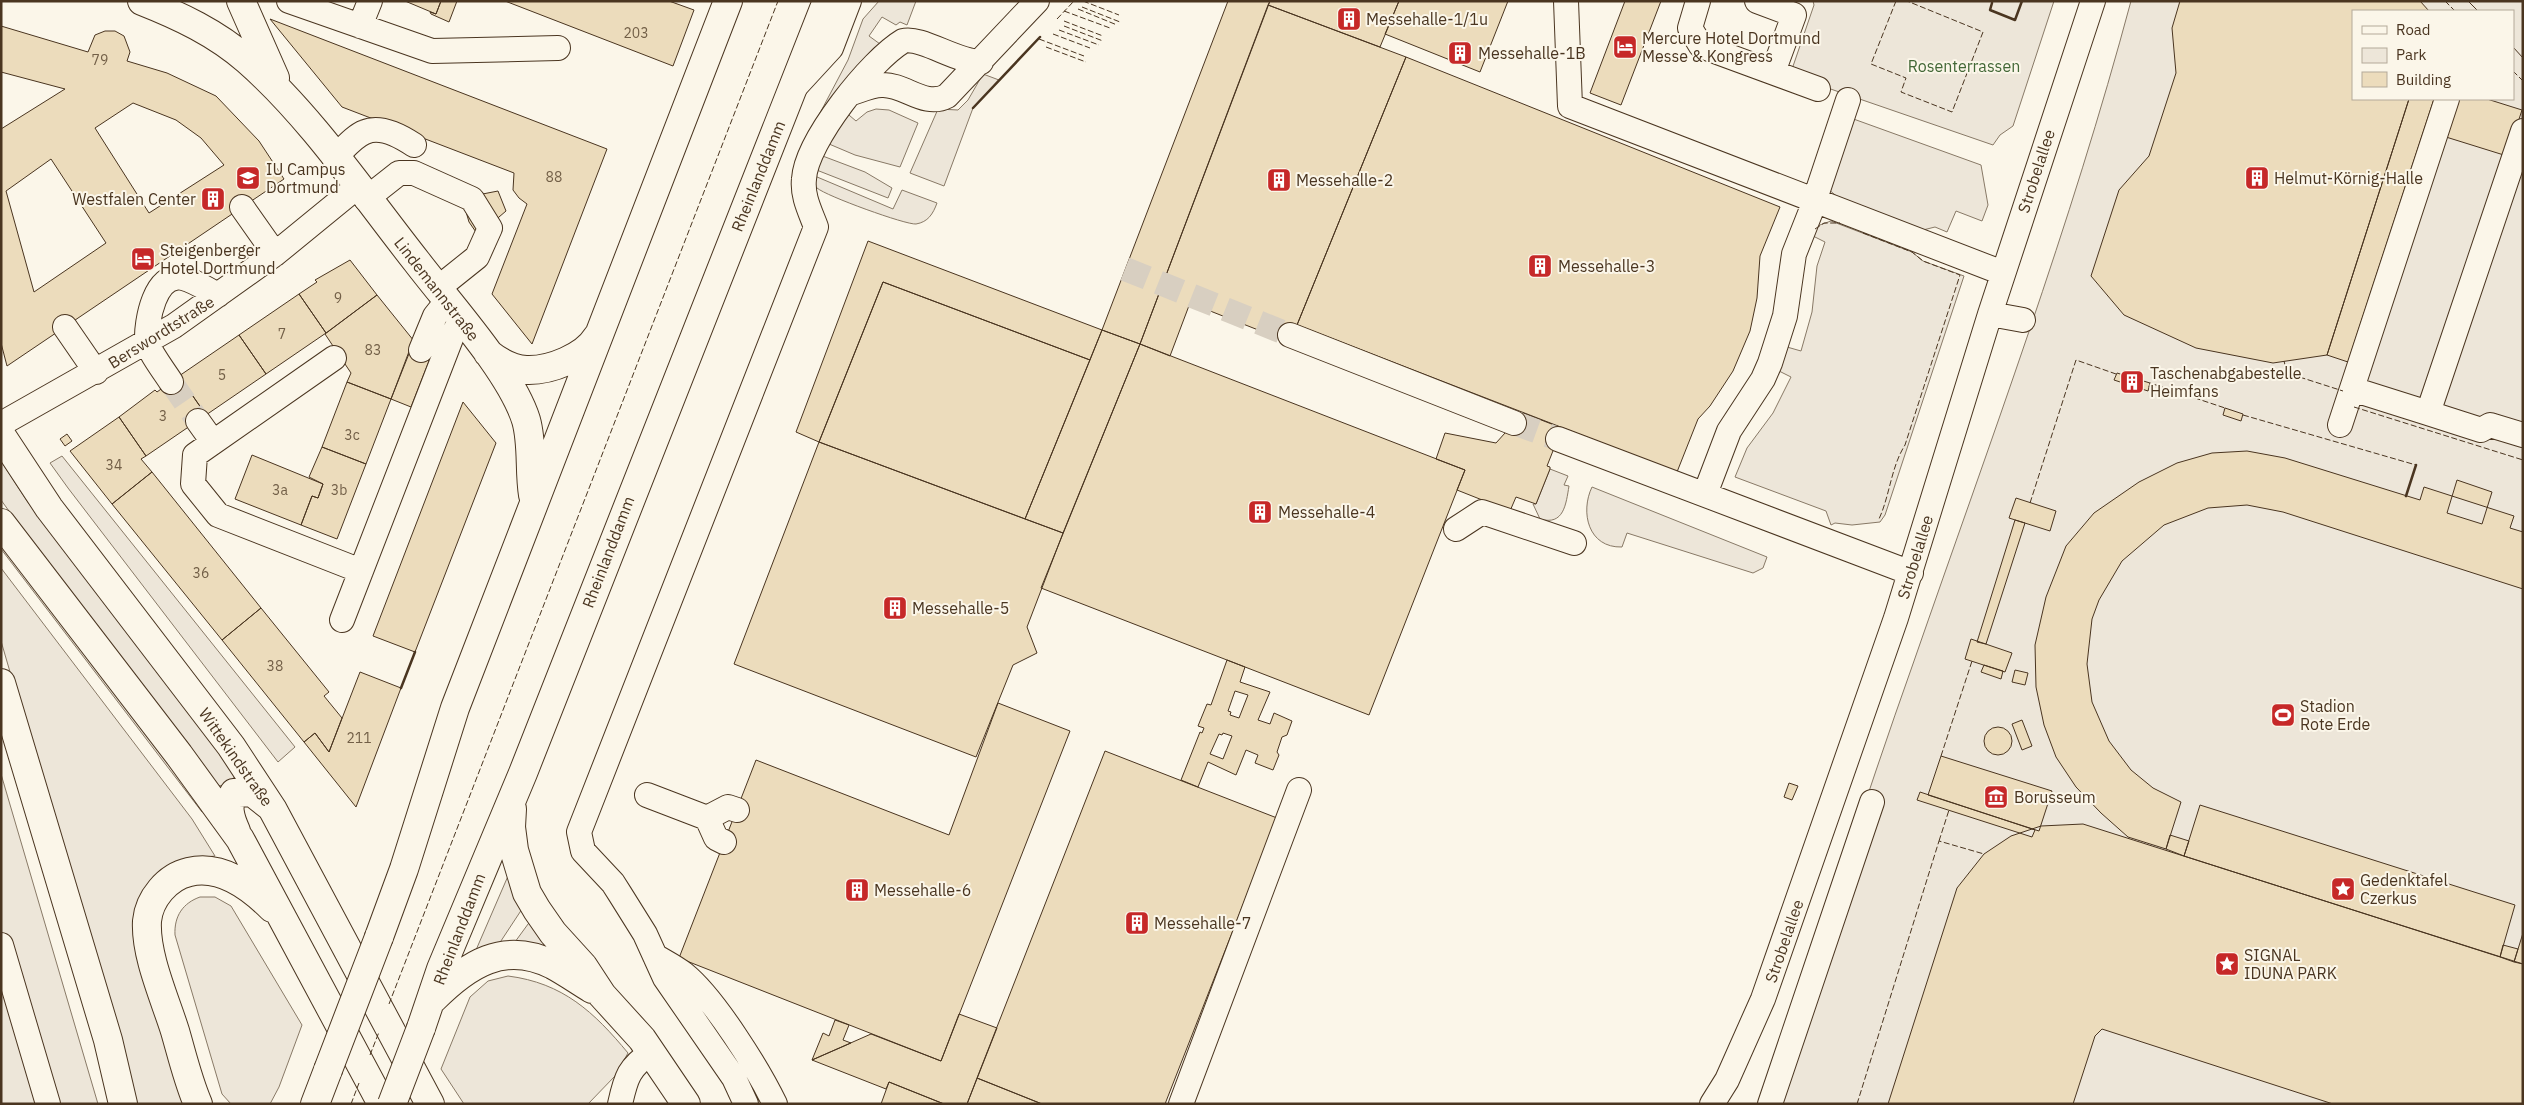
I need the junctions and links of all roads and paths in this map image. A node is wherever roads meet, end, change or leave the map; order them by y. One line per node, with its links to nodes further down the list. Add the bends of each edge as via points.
1 (142, 1): 14 (main road, Lindemannstraße)
2 (240, 1): 14 (main road, via 240,22 232,32); 21 (main road, Lindemannstraße)
3 (290, 1): 13 (street)
4 (370, 1): 13 (street)
5 (728, 1): 36 (main road)
6 (827, 1): 19 (main road, Rheinlanddamm)
7 (849, 1): 19 (street, via 830,48)
8 (1037, 1): 16 (street)
9 (1566, 1): 27 (street, via 1570,106)
10 (1698, 1): 17 (street, via 1690,28 1701,46)
11 (1757, 1): 17 (street, via 1794,15)
12 (2093, 1): 30 (street, Strobelallee)
13 (360, 26): 15 (street, via 432,50)
14 (206, 31): 21 (main road, Lindemannstraße, via 246,59)
15 (558, 48)
16 (981, 62): 20 (street, via 942,99 925,98 882,85); 20 (street, via 962,60 908,40 899,44)
17 (1772, 72): 18 (street)
18 (1818, 88)
19 (793, 89): 63 (main road, Rheinlanddamm)
20 (852, 93): 74 (street, via 827,124 805,170 804,193 816,227 580,832 583,851 613,883 645,934)
21 (287, 99): 26 (main road, Lindemannstraße)
22 (1848, 100): 27 (street)
23 (2448, 100): 44 (street)
24 (2523, 131): 45 (street)
25 (411, 149): 26 (street, via 372,141)
26 (350, 178): 29 (street, Berswordtstraße); 32 (main road, Lindemannstraße); 32 (street, via 414,173 472,199 490,228 477,257)
27 (1814, 202): 30 (street); 54 (street, via 1794,254 1785,316 1770,363 1729,431)
28 (242, 207): 29 (street)
29 (275, 254): 31 (street, Berswordtstraße)
30 (2003, 273): 33 (street, Strobelallee)
31 (218, 296): 38 (street, Berswordtstraße); 38 (street, via 184,278 168,280 152,304)
32 (448, 303): 39 (street, via 435,316); 40 (main road, Lindemannstraße); 59 (street, via 452,336)
33 (1990, 314): 34 (street); 60 (street, Strobelallee)
34 (2023, 320)
35 (65, 327): 42 (street)
36 (600, 331): 40 (main road, via 592,345 570,360 537,369 509,366); 55 (main road)
37 (1290, 335): 47 (street)
38 (147, 343): 42 (street, Berswordtstraße); 43 (street)
39 (421, 350)
40 (486, 352): 55 (main road, Lindemannstraße, via 526,420)
41 (334, 358): 53 (street)
42 (96, 372): 48 (street, Berswordtstraße)
43 (171, 382)
44 (2352, 389): 45 (street); 49 (street)
45 (2428, 413): 51 (street, via 2481,430 2490,425)
46 (198, 420): 53 (street)
47 (1514, 423)
48 (1, 424)
49 (2340, 425)
50 (1, 435): 67 (main road, Wittekindstraße, via 49,508 231,746)
51 (2523, 435)
52 (1558, 439): 54 (street)
53 (213, 442): 59 (street, via 195,455 193,484 218,515)
54 (1705, 494): 60 (street)
55 (534, 503): 78 (main road, bridge, via 455,708 379,937)
56 (1, 523): 70 (main road)
57 (1456, 530): 58 (street, via 1482,512)
58 (1574, 543)
59 (361, 571): 61 (street)
60 (1911, 572): 90 (street, Strobelallee, via 1763,999 1727,1080)
61 (342, 620)
62 (1, 683): 80 (main road, via 108,1040)
63 (518, 785): 75 (main road, via 511,827 514,850 527,893 553,933 584,966); 76 (main road, Rheinlanddamm, via 441,969)
64 (1299, 790): 89 (street)
65 (647, 795): 69 (street)
66 (1872, 802): 91 (street)
67 (273, 810): 70 (main road, via 252,792 234,793 229,807); 84 (main road, Wittekindstraße)
68 (736, 810): 69 (street, via 728,807)
69 (708, 818): 71 (street, via 716,838)
70 (240, 839): 72 (main road)
71 (724, 842)
72 (285, 920): 81 (main road, via 254,890 215,871 199,870 172,880 154,899 147,923 151,954); 82 (main road)
73 (1, 944): 79 (street)
74 (654, 955): 87 (street, via 665,978 734,1078); 88 (street, via 684,974 696,986 746,1055)
75 (602, 995): 76 (main road, via 553,965 518,955 487,958 450,982); 77 (main road)
76 (432, 1000): 83 (main road, Rheinlanddamm, bridge)
77 (652, 1052): 85 (street, via 634,1064); 86 (main road)
78 (314, 1101)
79 (48, 1104)
80 (123, 1104)
81 (198, 1104)
82 (382, 1104)
83 (392, 1104)
84 (430, 1104)
85 (620, 1104)
86 (686, 1104)
87 (746, 1104)
88 (775, 1104)
89 (1181, 1104)
90 (1712, 1104)
91 (1770, 1104)

